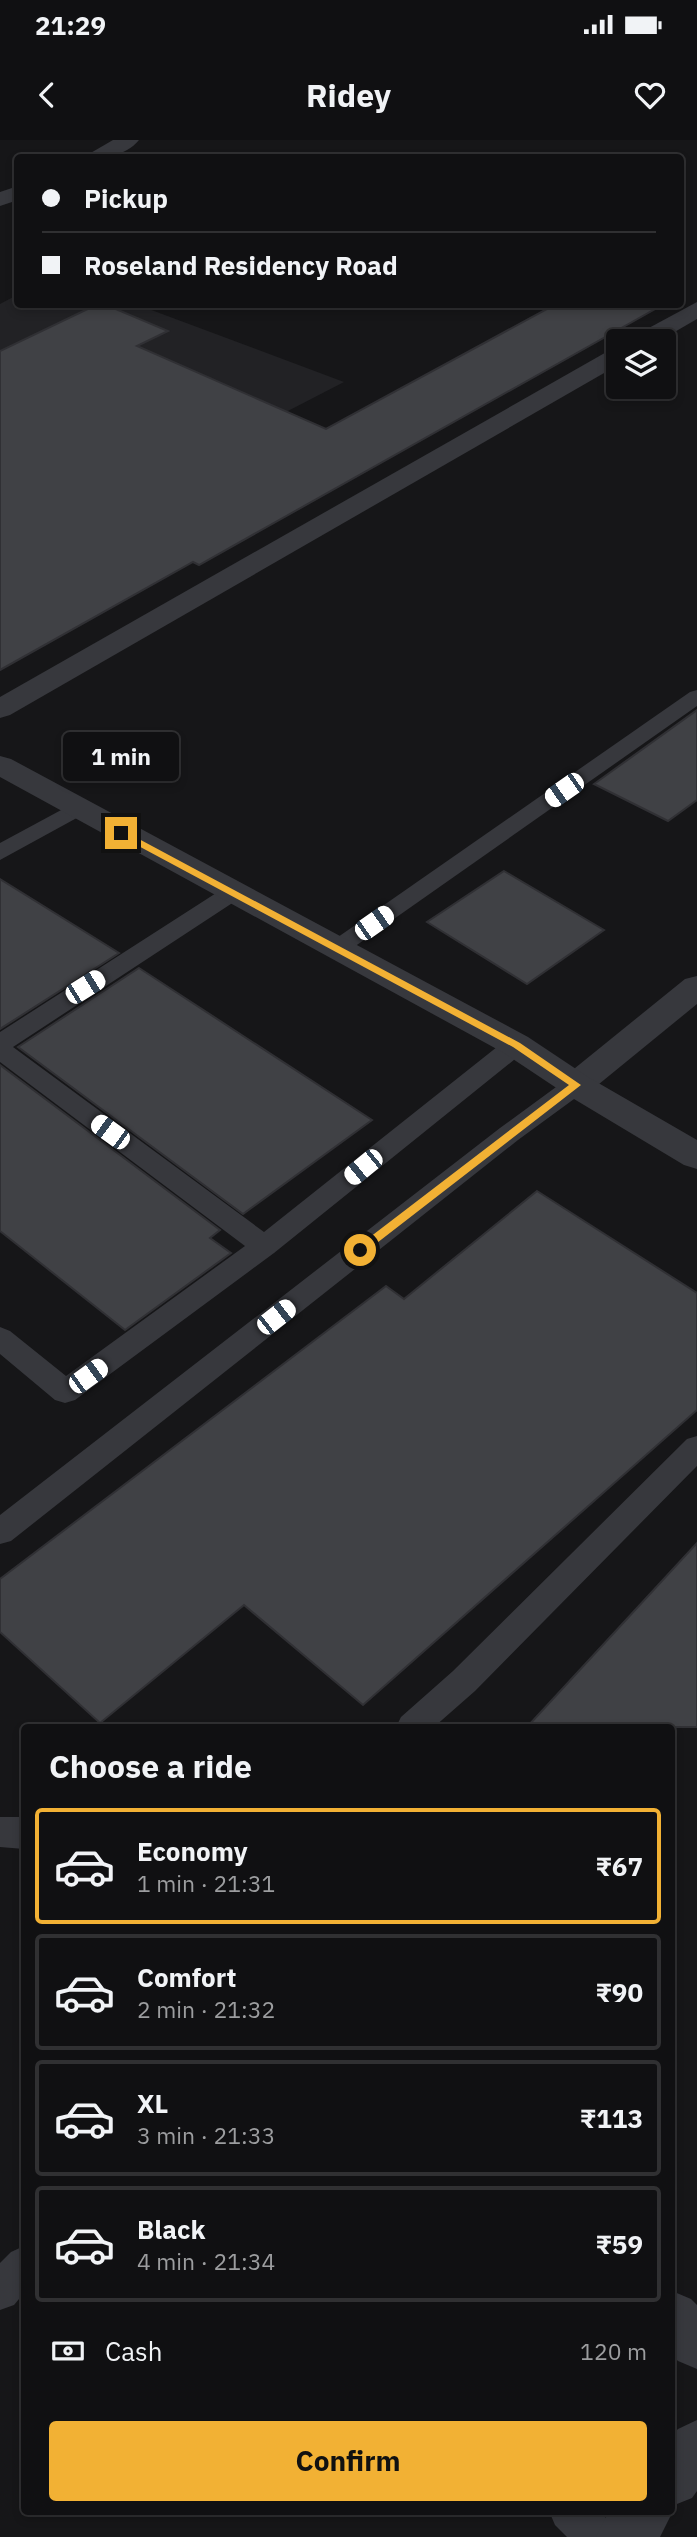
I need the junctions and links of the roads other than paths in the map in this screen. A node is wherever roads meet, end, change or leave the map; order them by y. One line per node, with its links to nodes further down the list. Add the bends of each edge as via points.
1 (129, 140): 2 (street)
2 (100, 154)
3 (697, 309): 4 (street)
4 (663, 329)
5 (606, 362): 7 (street)
6 (697, 696): 12 (lane)
7 (0, 709)
8 (0, 765): 9 (street)
9 (76, 809): 10 (lane); 11 (street)
10 (0, 853)
11 (232, 893): 12 (street); 14 (lane)
12 (336, 949): 15 (street)
13 (697, 987): 17 (street)
14 (0, 1044)
15 (516, 1045): 17 (street); 19 (lane)
16 (0, 1050): 19 (lane)
17 (576, 1085): 18 (street); 22 (lane)
18 (697, 1156)
19 (264, 1246): 20 (lane, via 65,1392)
20 (0, 1338)
21 (697, 1447): 23 (lane)
22 (0, 1532)
23 (415, 1724)
24 (21, 1831): 25 (lane)
25 (0, 1832)
26 (21, 2268): 27 (lane)
27 (0, 2291)
28 (675, 2321): 29 (street)
29 (697, 2342)
30 (697, 2448): 31 (street)
31 (675, 2475)
32 (573, 2515): 34 (lane)
33 (642, 2515): 35 (street)
34 (597, 2537)
35 (624, 2537)

